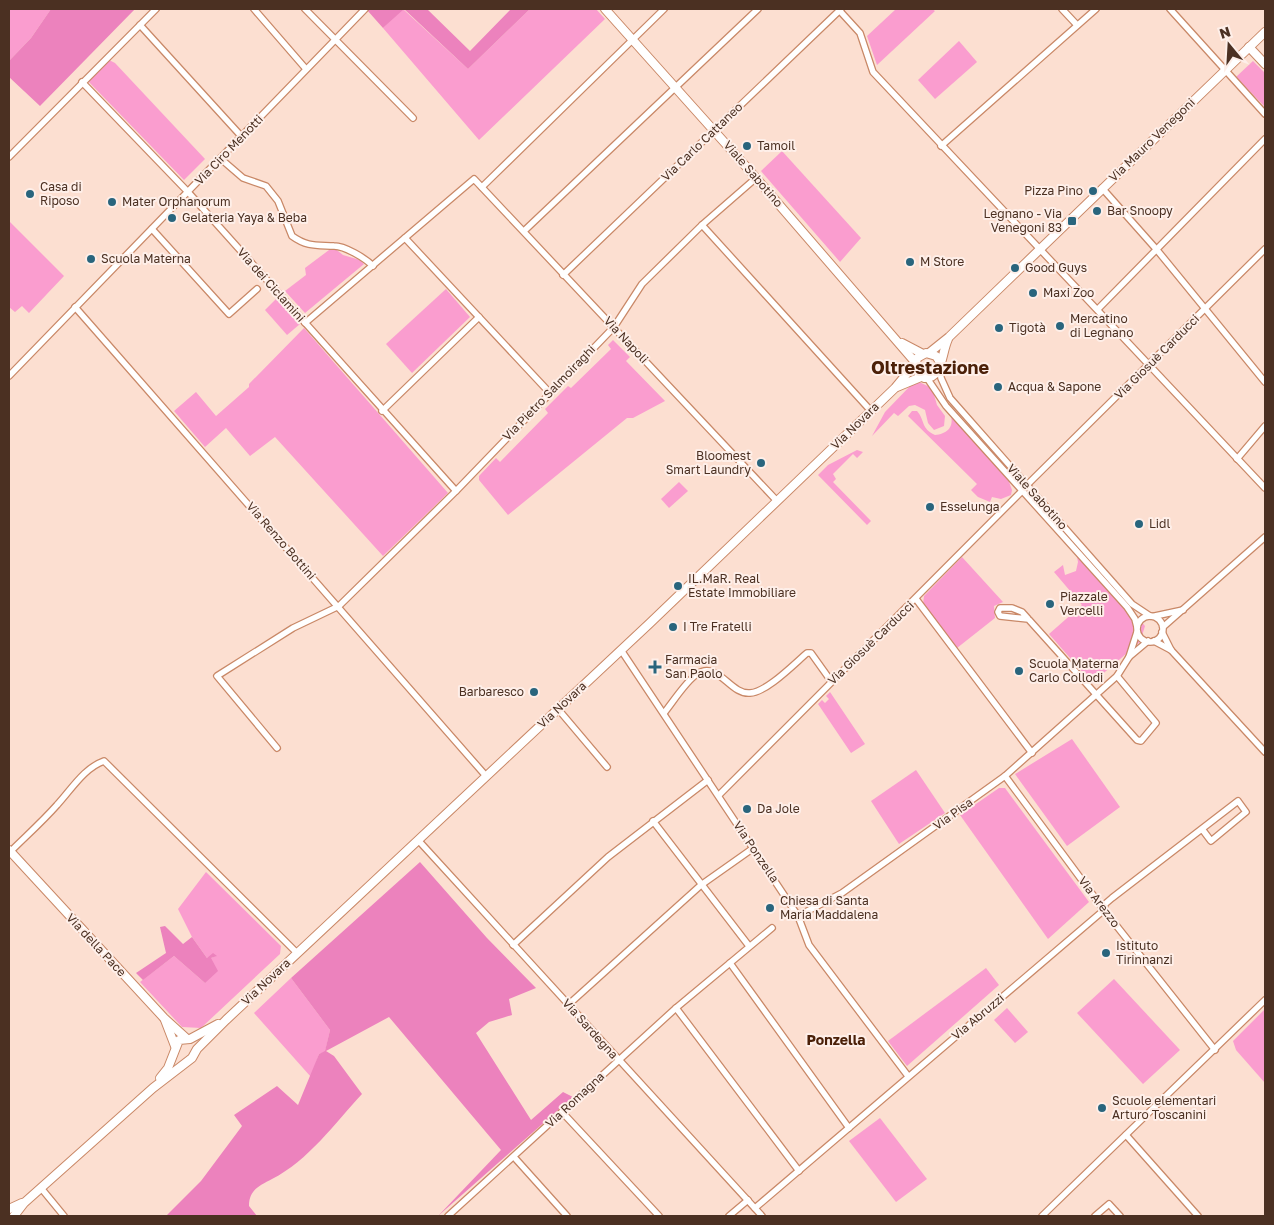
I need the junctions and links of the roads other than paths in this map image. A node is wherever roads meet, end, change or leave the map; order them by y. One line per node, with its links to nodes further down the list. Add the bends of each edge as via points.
1 (156, 9): 12 (street)
2 (254, 9): 19 (street)
3 (305, 9): 16 (street)
4 (365, 9): 16 (street, Via Ciro Menotti)
5 (605, 9): 15 (street, Viale Sabotino)
6 (664, 9): 15 (street)
7 (758, 9): 22 (street)
8 (1062, 9): 13 (street)
9 (1096, 9): 13 (street)
10 (1170, 9): 20 (street)
11 (840, 10): 25 (street, Via Carlo Cattaneo); 28 (street, via 860,33 873,72)
12 (140, 25): 21 (street); 26 (street)
13 (1077, 25): 28 (street)
14 (1265, 32): 17 (street, Via Mauro Venegoni)
15 (633, 39): 22 (street, Viale Sabotino); 32 (street)
16 (334, 41): 19 (street, Via Ciro Menotti); 24 (street)
17 (1249, 47): 18 (street); 20 (street, Via Mauro Venegoni)
18 (1265, 64)
19 (306, 69): 26 (street, Via Ciro Menotti)
20 (1225, 70): 23 (street); 33 (street, Via Mauro Venegoni)
21 (82, 82): 29 (street); 34 (street, Via dei Ciclamini)
22 (676, 87): 25 (street, Viale Sabotino); 37 (street)
23 (1265, 114)
24 (412, 118)
25 (714, 130): 31 (street, Viale Sabotino); 43 (street, Via Carlo Cattaneo)
26 (242, 137): 30 (street, Via Ciro Menotti)
27 (1265, 139): 41 (street)
28 (940, 146): 39 (street)
29 (9, 157)
30 (221, 159): 34 (street, Via Ciro Menotti); 42 (street, via 243,178 266,186 278,202 292,236 309,246 337,245 365,257)
31 (756, 178): 35 (street, Via Pietro Salmoiraghi); 52 (street, Viale Sabotino)
32 (482, 187): 37 (street, Via Napoli); 38 (street, Via Napoli, via 474,179)
33 (1102, 188): 39 (street, Via Mauro Venegoni); 41 (street)
34 (188, 192): 36 (street, Via Ciro Menotti); 49 (street, Via dei Ciclamini)
35 (702, 225): 50 (street, Via Pietro Salmoiraghi, via 642,284); 63 (street)
36 (152, 228): 44 (street, Via dei Ciclamini, via 229,314); 45 (street, Via Ciro Menotti)
37 (524, 231): 43 (street, Via Napoli)
38 (405, 238): 42 (street); 48 (street)
39 (1040, 247): 46 (street); 51 (street)
40 (1265, 249): 47 (street, Via Giosuè Carducci)
41 (1157, 250): 46 (street); 47 (street)
42 (372, 266): 49 (street)
43 (563, 275): 50 (street, Via Napoli)
44 (257, 289)
45 (75, 307): 57 (street, Via Ciro Menotti); 73 (street, Via Renzo Bottini)
46 (1098, 309): 56 (street)
47 (1204, 310): 56 (street, Via Giosuè Carducci); 59 (street)
48 (479, 317): 61 (street); 62 (street)
49 (306, 323): 62 (street, Via dei Ciclamini)
50 (614, 327): 61 (street, Via Pietro Salmoiraghi); 70 (street, Via Napoli)
51 (949, 337): 53 (street); 55 (street)
52 (898, 341): 53 (street, Viale Sabotino); 54 (street, Viale Sabotino)
53 (926, 353): 54 (street); 55 (street, via 936,356)
54 (915, 364): 58 (street, via 916,372); 60 (street, Via Novara)
55 (940, 364): 58 (street, via 937,374); 66 (street, Viale Sabotino, via 941,378 950,398)
56 (1149, 366): 65 (street); 66 (street, Via Giosuè Carducci)
57 (9, 376)
58 (924, 378): 60 (street, Via Novara); 69 (street, Viale Sabotino)
59 (1265, 382)
60 (895, 388): 63 (street, Via Novara)
61 (549, 392): 68 (street, Via Pietro Salmoiraghi)
62 (382, 411): 68 (street, Via dei Ciclamini)
63 (871, 411): 70 (street, Via Novara)
64 (1265, 426): 65 (street)
65 (1237, 459): 67 (street)
66 (1027, 485): 75 (street, Viale Sabotino, via 1132,604)
67 (1265, 488)
68 (456, 491): 73 (street, Via Pietro Salmoiraghi)
69 (1022, 491): 72 (street, Via Giosuè Carducci); 77 (street, Viale Sabotino, via 1127,607 1135,618)
70 (777, 501): 80 (street, Via Novara)
71 (1265, 536): 74 (street)
72 (916, 599): 84 (street, Via Giosuè Carducci); 90 (street)
73 (338, 606): 88 (street, Via Pietro Salmoiraghi, via 293,628 216,676); 92 (street, Via Renzo Bottini)
74 (1185, 609): 75 (street); 78 (street)
75 (1152, 616): 77 (street, via 1143,618); 78 (street)
76 (1028, 619): 85 (street)
77 (1137, 629): 79 (street, via 1141,638); 82 (street, Via Pisa)
78 (1162, 630): 79 (street); 81 (street)
79 (1151, 641): 81 (street); 82 (street, Via Pisa)
80 (621, 650): 86 (street, Via Novara); 87 (street, Via Ponzella)
81 (1171, 650): 89 (street)
82 (1129, 657): 83 (street, Via Pisa)
83 (1117, 676): 85 (street, Via Pisa); 85 (street, via 1156,723 1141,741)
84 (831, 681): 87 (street, via 811,653 761,691 750,693 737,692 716,672 707,670 696,674); 95 (street, Via Giosuè Carducci)
85 (1096, 694): 90 (street, Via Pisa)
86 (558, 709): 91 (street); 92 (street, Via Novara)
87 (664, 713): 94 (street, Via Ponzella)
88 (276, 748)
89 (1265, 752)
90 (1032, 753): 93 (street, Via Pisa)
91 (607, 767)
92 (486, 776): 98 (street, Via Novara)
93 (1005, 776): 102 (street, Via Arezzo); 103 (street, Via Pisa, via 842,893)
94 (708, 780): 95 (street, Via Ponzella); 96 (street)
95 (719, 796): 99 (street, Via Ponzella)
96 (653, 821): 101 (street); 105 (street, via 608,857)
97 (1202, 829): 97 (street, Via Abruzzi, via 1211,841 1246,812 1238,801); 102 (street, Via Abruzzi, via 1105,904)
98 (418, 840): 105 (street, Via Sardegna); 107 (street, Via Novara)
99 (752, 848): 101 (street); 103 (street, Via Ponzella)
100 (10, 851): 107 (street, via 58,805 72,786 104,761); 112 (street, Via della Pace)
101 (701, 885): 106 (street); 110 (street)
102 (1104, 910): 117 (street, Via Arezzo); 120 (street, Via Abruzzi)
103 (798, 916): 120 (street, Via Ponzella, via 809,945)
104 (772, 928): 106 (street, Via Romagna)
105 (513, 945): 110 (street, Via Sardegna)
106 (749, 946): 108 (street, Via Romagna)
107 (297, 953): 113 (street, Via Novara)
108 (730, 963): 111 (street, Via Romagna); 123 (street)
109 (1265, 1000): 117 (street)
110 (568, 1005): 119 (street, Via Sardegna)
111 (676, 1008): 119 (street, Via Romagna); 126 (street)
112 (164, 1018): 114 (street, Via della Pace); 115 (street)
113 (226, 1020): 114 (street, Via Novara); 116 (street, Via Novara)
114 (188, 1038): 115 (street, Via Novara, via 179,1040); 116 (street)
115 (175, 1048): 118 (street, via 181,1059); 121 (street, Via Novara, via 168,1068)
116 (197, 1048): 118 (street, Via Novara, via 195,1056)
117 (1215, 1050): 124 (street)
118 (189, 1060): 121 (street, Via Novara)
119 (618, 1060): 122 (street, Via Romagna); 128 (street, Via Sardegna)
120 (908, 1076): 123 (street, Via Abruzzi)
121 (153, 1088): 127 (street, Via Novara)
122 (562, 1112): 125 (street, Via Romagna); 136 (street)
123 (849, 1128): 126 (street, Via Abruzzi)
124 (1126, 1135): 139 (street); 142 (street)
125 (514, 1157): 134 (street, Via Romagna); 135 (street)
126 (798, 1171): 130 (street, Via Abruzzi)
127 (41, 1188): 129 (street, Via Novara); 133 (street)
128 (748, 1200): 130 (street, Via Sardegna); 137 (street)
129 (24, 1203): 131 (street, Via Novara); 132 (street, Via Novara)
130 (755, 1208): 138 (street, Via Sardegna)
131 (9, 1209)
132 (14, 1216)
133 (64, 1216)
134 (448, 1216)
135 (568, 1216)
136 (659, 1216)
137 (730, 1216)
138 (762, 1216)
139 (1042, 1216)
140 (1095, 1216): 141 (street, via 1109,1204)
141 (1120, 1216)
142 (1198, 1216)

